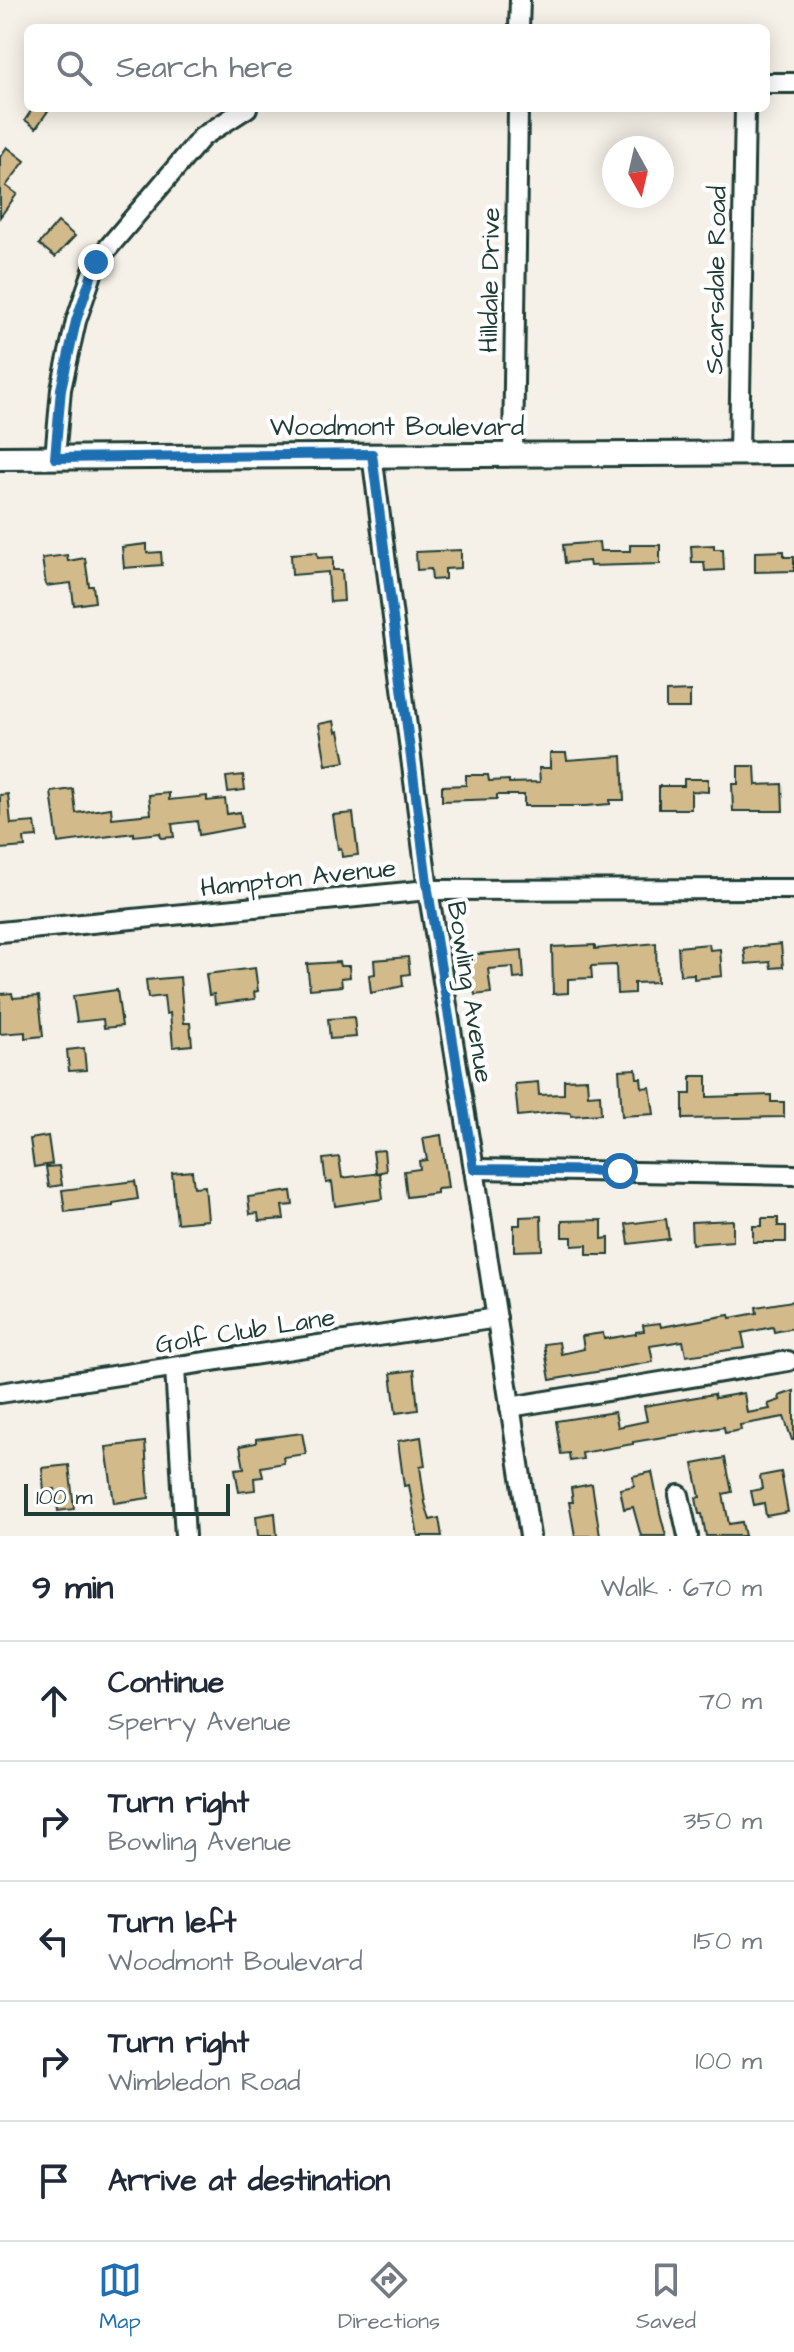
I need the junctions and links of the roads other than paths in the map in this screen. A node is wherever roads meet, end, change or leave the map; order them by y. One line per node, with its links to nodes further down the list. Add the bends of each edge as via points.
1 (520, 0): 2 (street)
2 (519, 24)
3 (770, 83): 4 (street)
4 (794, 83)
5 (241, 112): 13 (street, via 202,137 96,262 61,389)
6 (518, 112): 8 (street, Hilldale Drive)
7 (745, 112): 11 (street, Scarsdale Road)
8 (513, 453): 10 (main road, Woodmont Boulevard); 11 (main road, Woodmont Boulevard)
9 (794, 453): 11 (main road, Woodmont Boulevard)
10 (372, 454): 13 (main road, Woodmont Boulevard); 15 (street, Bowling Avenue)
11 (739, 454)
12 (0, 458): 13 (main road, Woodmont Boulevard)
13 (55, 458)
14 (794, 889): 15 (street, Hampton Avenue)
15 (428, 890): 16 (street, Hampton Avenue); 17 (street, Bowling Avenue)
16 (0, 932)
17 (474, 1169): 18 (street); 19 (street, Bowling Avenue)
18 (794, 1175)
19 (497, 1318): 21 (street, Golf Club Lane); 23 (street, Bowling Avenue)
20 (788, 1361): 23 (street)
21 (175, 1368): 22 (street, Golf Club Lane); 25 (street)
22 (0, 1393)
23 (510, 1407): 26 (street, Bowling Avenue)
24 (679, 1495): 27 (street)
25 (185, 1536)
26 (530, 1536)
27 (688, 1536)

